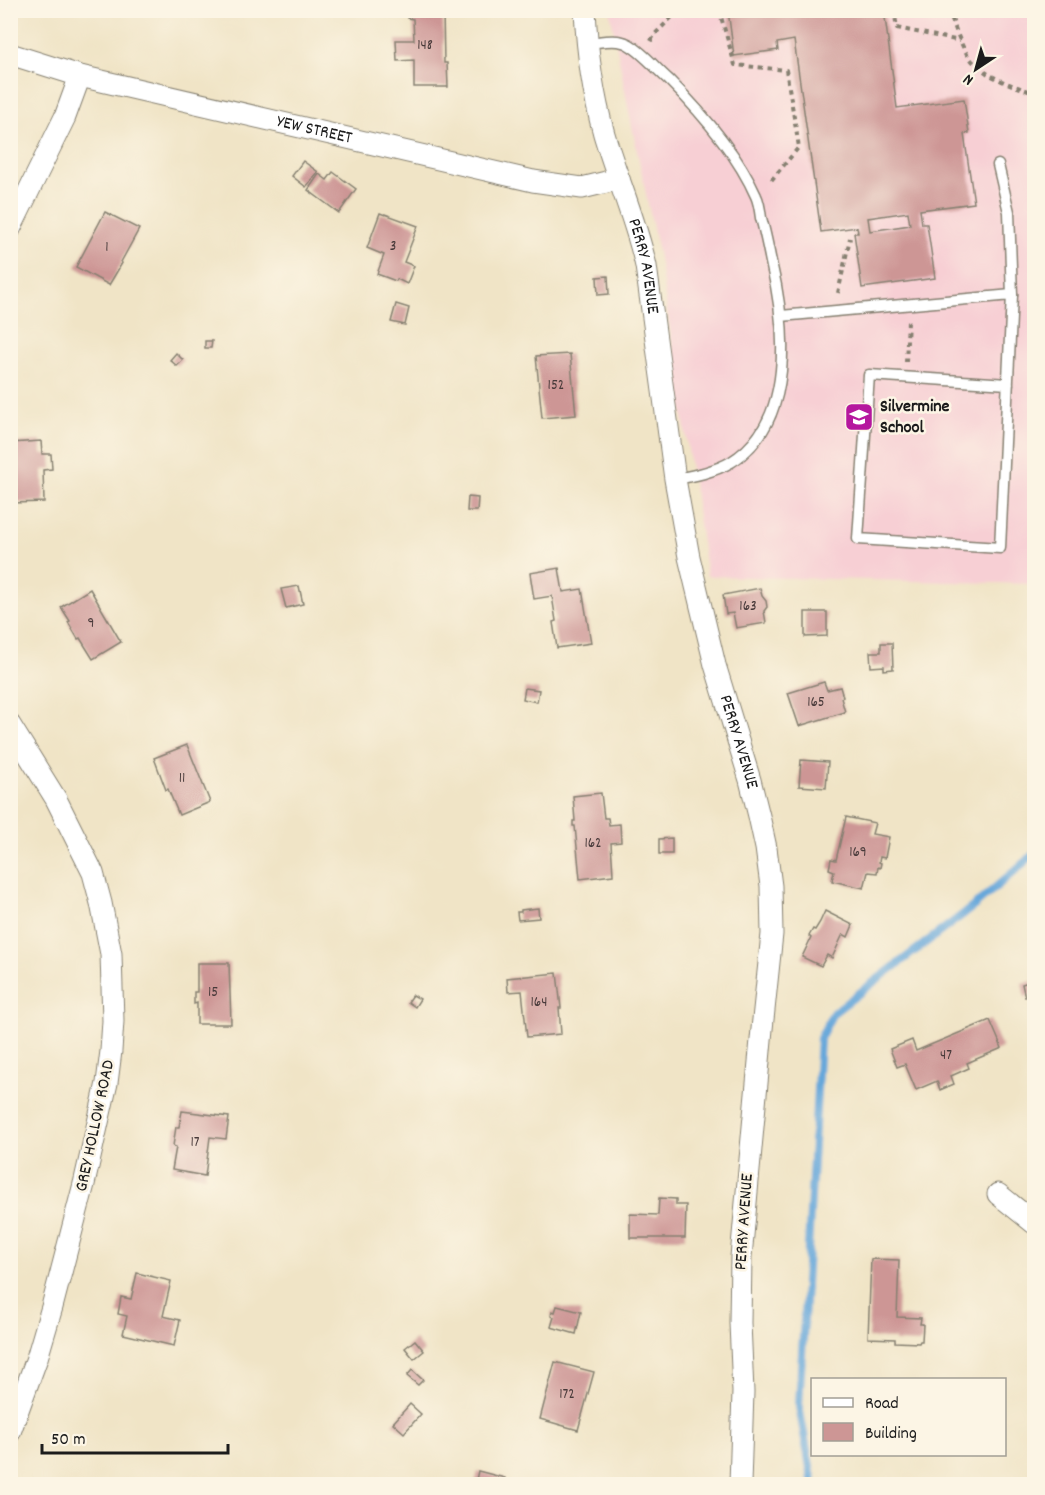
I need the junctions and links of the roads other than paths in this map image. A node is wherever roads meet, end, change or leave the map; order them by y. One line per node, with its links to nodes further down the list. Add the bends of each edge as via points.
1 (585, 10): 2 (street, PERRY AVENUE)
2 (588, 43): 6 (street, PERRY AVENUE, via 604,133); 9 (lane, via 619,41 642,54 722,140 757,198)
3 (10, 54): 4 (street, YEW STREET)
4 (80, 76): 6 (street, YEW STREET, via 532,181 582,188); 7 (street, via 65,117)
5 (998, 165): 8 (lane, via 1009,212)
6 (619, 179): 11 (street, PERRY AVENUE, via 646,266)
7 (10, 229)
8 (1012, 295): 9 (lane); 10 (lane)
9 (781, 316): 11 (lane, via 780,380 763,430 747,450 729,463)
10 (1008, 384): 10 (lane, via 869,375 858,539 1000,548)
11 (675, 479): 16 (street, PERRY AVENUE, via 715,665 759,816 772,896 771,949 741,1257)
12 (10, 725): 15 (street, GREY HOLLOW ROAD, via 56,799 93,873 111,954 113,1021 107,1083 84,1184 49,1318)
13 (998, 1194): 14 (street)
14 (1035, 1223)
15 (10, 1432)
16 (740, 1485)

